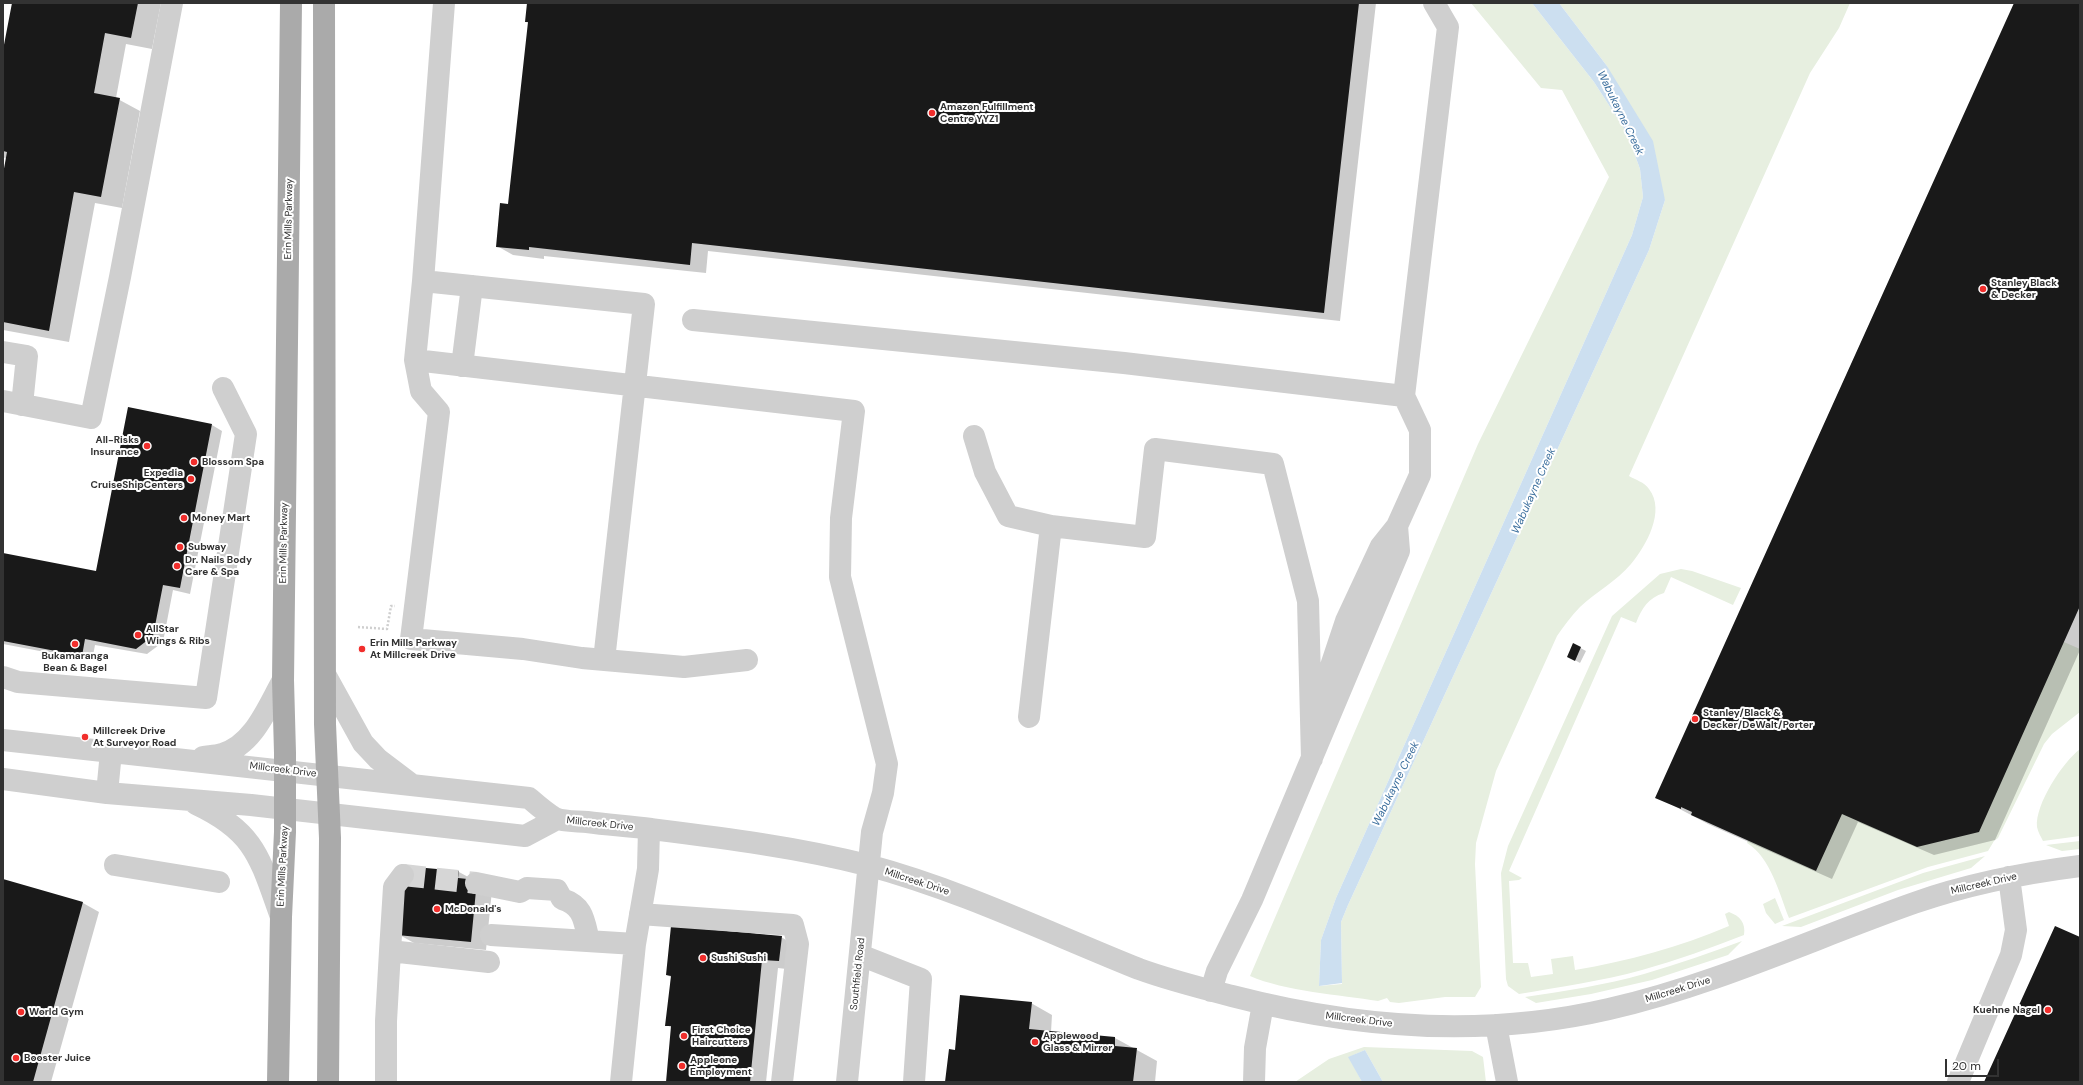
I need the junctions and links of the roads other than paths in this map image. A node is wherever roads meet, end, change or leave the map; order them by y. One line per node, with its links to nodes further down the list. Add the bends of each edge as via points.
1 (172, 3): 15 (street, via 92,418)
2 (291, 3): 22 (main road, Erin Mills Parkway)
3 (324, 3): 20 (main road)
4 (1434, 3): 14 (street, via 1448,27)
5 (443, 12): 6 (street)
6 (423, 281): 7 (street); 10 (street)
7 (472, 286): 11 (street); 12 (street, via 644,304)
8 (693, 320): 14 (street, via 1124,363)
9 (3, 352): 15 (street, via 27,356)
10 (415, 360): 11 (street); 18 (street, via 422,391 440,412 411,639 523,649)
11 (462, 366): 12 (street)
12 (636, 386): 18 (street); 39 (street, Southfield Road, via 854,411 841,518 840,577 887,764 883,792 872,832)
13 (223, 388): 21 (street, via 246,434 206,698 18,682)
14 (1404, 396): 26 (street, via 1420,430 1420,475 1397,526 1399,551)
15 (12, 403)
16 (974, 436): 17 (street, via 984,472 1008,516)
17 (1051, 526): 23 (street); 26 (street, via 1145,537 1155,449 1273,464 1308,600)
18 (604, 660): 19 (street, via 684,667)
19 (747, 660)
20 (326, 676): 29 (main road); 31 (street, via 363,743 378,759)
21 (3, 677)
22 (282, 680): 27 (street, via 258,724 241,743 223,754); 28 (main road, Erin Mills Parkway)
23 (1029, 717)
24 (3, 740): 25 (street, Millcreek Drive)
25 (111, 752): 27 (street, Millcreek Drive); 32 (street)
26 (1312, 759): 53 (street, via 1252,900 1216,971)
27 (183, 760): 28 (street, Millcreek Drive)
28 (285, 770): 29 (street, Millcreek Drive); 34 (main road, Erin Mills Parkway)
29 (328, 775): 31 (street, Millcreek Drive); 35 (main road)
30 (3, 779): 32 (street, Millcreek Drive)
31 (412, 785): 36 (street, Millcreek Drive, via 529,798)
32 (107, 793): 33 (street, Millcreek Drive)
33 (184, 798): 34 (street, Millcreek Drive); 46 (street, via 235,826 249,843 261,860)
34 (285, 809): 35 (street, Millcreek Drive); 46 (main road, Erin Mills Parkway)
35 (329, 814): 36 (street, Millcreek Drive, via 525,836); 57 (main road)
36 (557, 820): 37 (street, Millcreek Drive)
37 (650, 829): 39 (street, Millcreek Drive, via 794,849); 45 (street, via 648,869)
38 (115, 865): 43 (street)
39 (868, 866): 51 (street, Southfield Road); 53 (street, Millcreek Drive, via 990,906 1143,971)
40 (2080, 866): 42 (street, Millcreek Drive)
41 (403, 875): 50 (street, via 394,887)
42 (2009, 878): 55 (street, Millcreek Drive, via 1917,902 1722,976 1661,996 1552,1019); 65 (street, via 2016,930 2011,955)
43 (219, 882)
44 (476, 883): 48 (street, via 520,892 527,888 557,890 562,899 574,902 583,917)
45 (640, 914): 49 (street); 60 (street, via 793,925 798,944)
46 (281, 917): 56 (main road, Erin Mills Parkway)
47 (491, 935): 48 (street)
48 (589, 941): 49 (street)
49 (635, 944): 59 (street)
50 (390, 951): 52 (street); 58 (street)
51 (860, 955): 61 (street, Southfield Road); 62 (street, via 921,979)
52 (489, 962)
53 (1211, 991): 54 (street, Millcreek Drive)
54 (1263, 1004): 55 (street, Millcreek Drive, via 1337,1018 1392,1024 1436,1027); 63 (street, via 1255,1048)
55 (1496, 1025): 64 (street)
56 (278, 1082)
57 (331, 1082)
58 (386, 1082)
59 (621, 1082)
60 (782, 1082)
61 (848, 1082)
62 (914, 1082)
63 (1254, 1082)
64 (1507, 1082)
65 (1958, 1082)

